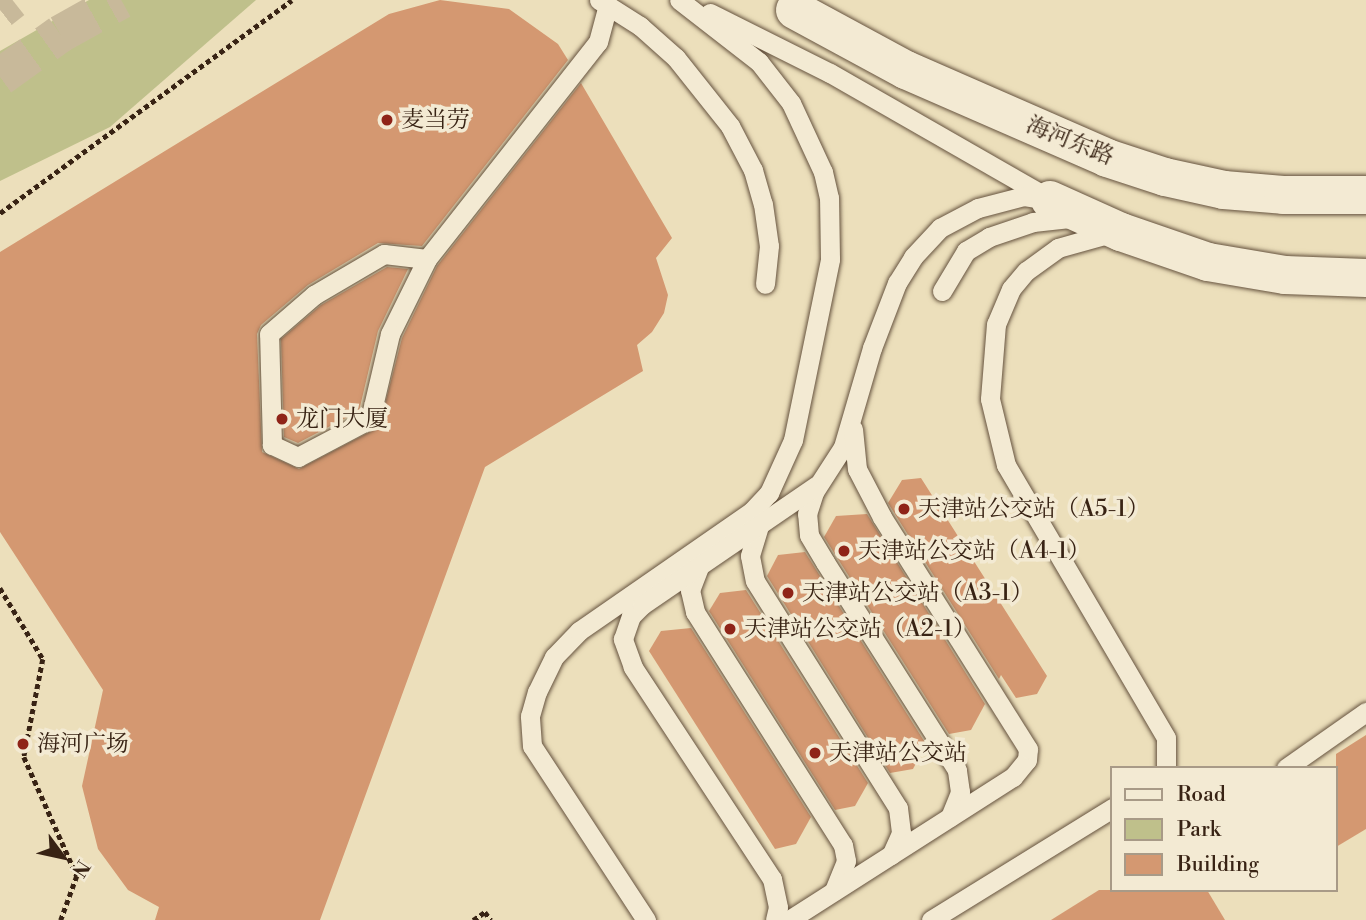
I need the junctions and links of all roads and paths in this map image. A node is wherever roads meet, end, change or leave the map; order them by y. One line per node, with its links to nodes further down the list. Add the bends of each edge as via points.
1 (292, 0): 7 (path)
2 (680, 0): 6 (lane, via 830,73); 28 (lane, via 759,62 791,103 823,172 829,198 830,259 793,440 769,493 752,511 579,631 554,657 537,692 529,724 532,746)
3 (603, 3): 9 (lane, via 598,42); 11 (lane, via 676,58 730,126 754,170 764,204 769,246)
4 (794, 10): 5 (main road, 海河东路, via 906,70 1166,177 1271,194)
5 (1366, 195)
6 (1050, 200): 8 (main road); 13 (lane, via 1002,199 961,215 924,243 904,270 890,302)
7 (0, 212)
8 (1105, 225): 10 (main road, via 1251,272); 12 (lane, via 1033,222 989,237 966,251); 19 (lane, via 1058,248 1026,271 1011,289 996,324 990,399 1006,465 1167,738)
9 (428, 259): 9 (lane, via 384,254 314,295 269,334 272,445 298,457 370,419 390,334)
10 (1366, 278)
11 (765, 285)
12 (942, 291)
13 (852, 422): 14 (lane); 22 (lane, via 853,452 864,484 1028,749 1027,760 1013,777)
14 (822, 481): 15 (lane); 22 (lane, via 809,503 809,534 957,770 960,792)
15 (759, 526): 16 (lane); 23 (lane, via 750,556 755,581 898,808 901,833)
16 (699, 567): 24 (lane, via 690,590 695,612 843,845 846,861); 29 (lane, via 631,616 623,639 626,653 772,879 778,907)
17 (0, 588): 25 (path, via 43,659 24,757 77,876)
18 (1366, 712): 20 (lane)
19 (1166, 766)
20 (1289, 766)
21 (1110, 809): 31 (lane)
22 (950, 817): 23 (lane)
23 (891, 855): 24 (lane)
24 (834, 891): 30 (lane)
25 (61, 920)
26 (473, 920): 27 (path, via 485,912)
27 (491, 920)
28 (646, 920)
29 (775, 920)
30 (789, 920)
31 (932, 920)

